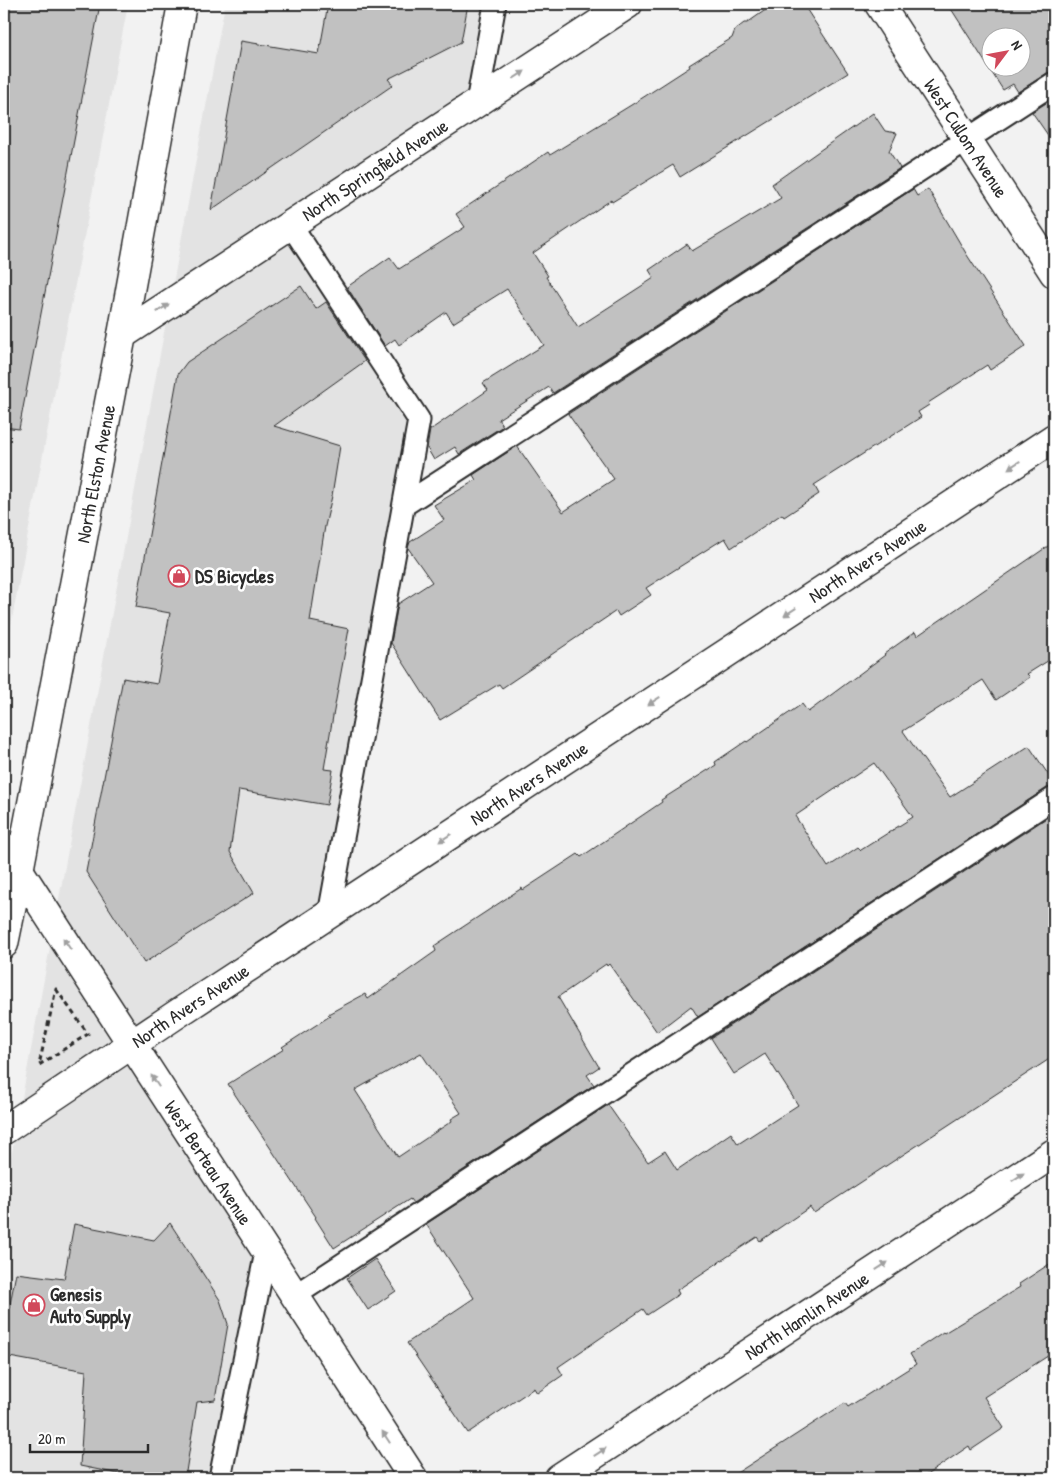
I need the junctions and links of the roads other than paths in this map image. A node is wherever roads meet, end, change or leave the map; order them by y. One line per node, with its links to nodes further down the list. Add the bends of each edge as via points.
1 (182, 4): 10 (street, North Elston Avenue)
2 (495, 4): 6 (lane)
3 (628, 4): 6 (street, North Springfield Avenue, one-way to 3)
4 (879, 4): 7 (street, West Cullom Avenue)
5 (1054, 83): 7 (lane)
6 (477, 103): 8 (street, North Springfield Avenue)
7 (968, 140): 9 (street, West Cullom Avenue); 12 (lane)
8 (291, 224): 10 (street, North Springfield Avenue, one-way to 8); 12 (lane, via 420,420)
9 (1054, 273)
10 (122, 334): 15 (street, North Elston Avenue)
11 (1054, 438): 16 (street, North Avers Avenue, one-way to 16)
12 (404, 505): 16 (lane)
13 (1054, 798): 22 (lane)
14 (4, 847): 15 (street, West Berteau Avenue)
15 (19, 871): 17 (street, North Elston Avenue); 18 (street, West Berteau Avenue, one-way to 15)
16 (329, 915): 18 (street, North Avers Avenue)
17 (4, 944)
18 (132, 1044): 19 (street, North Avers Avenue); 21 (street, West Berteau Avenue, one-way to 18)
19 (4, 1130)
20 (1054, 1154): 25 (street, North Hamlin Avenue, one-way to 20)
21 (266, 1252): 22 (street, West Berteau Avenue); 23 (lane)
22 (294, 1296): 24 (street, West Berteau Avenue, one-way to 22)
23 (220, 1478)
24 (413, 1478)
25 (559, 1478)

